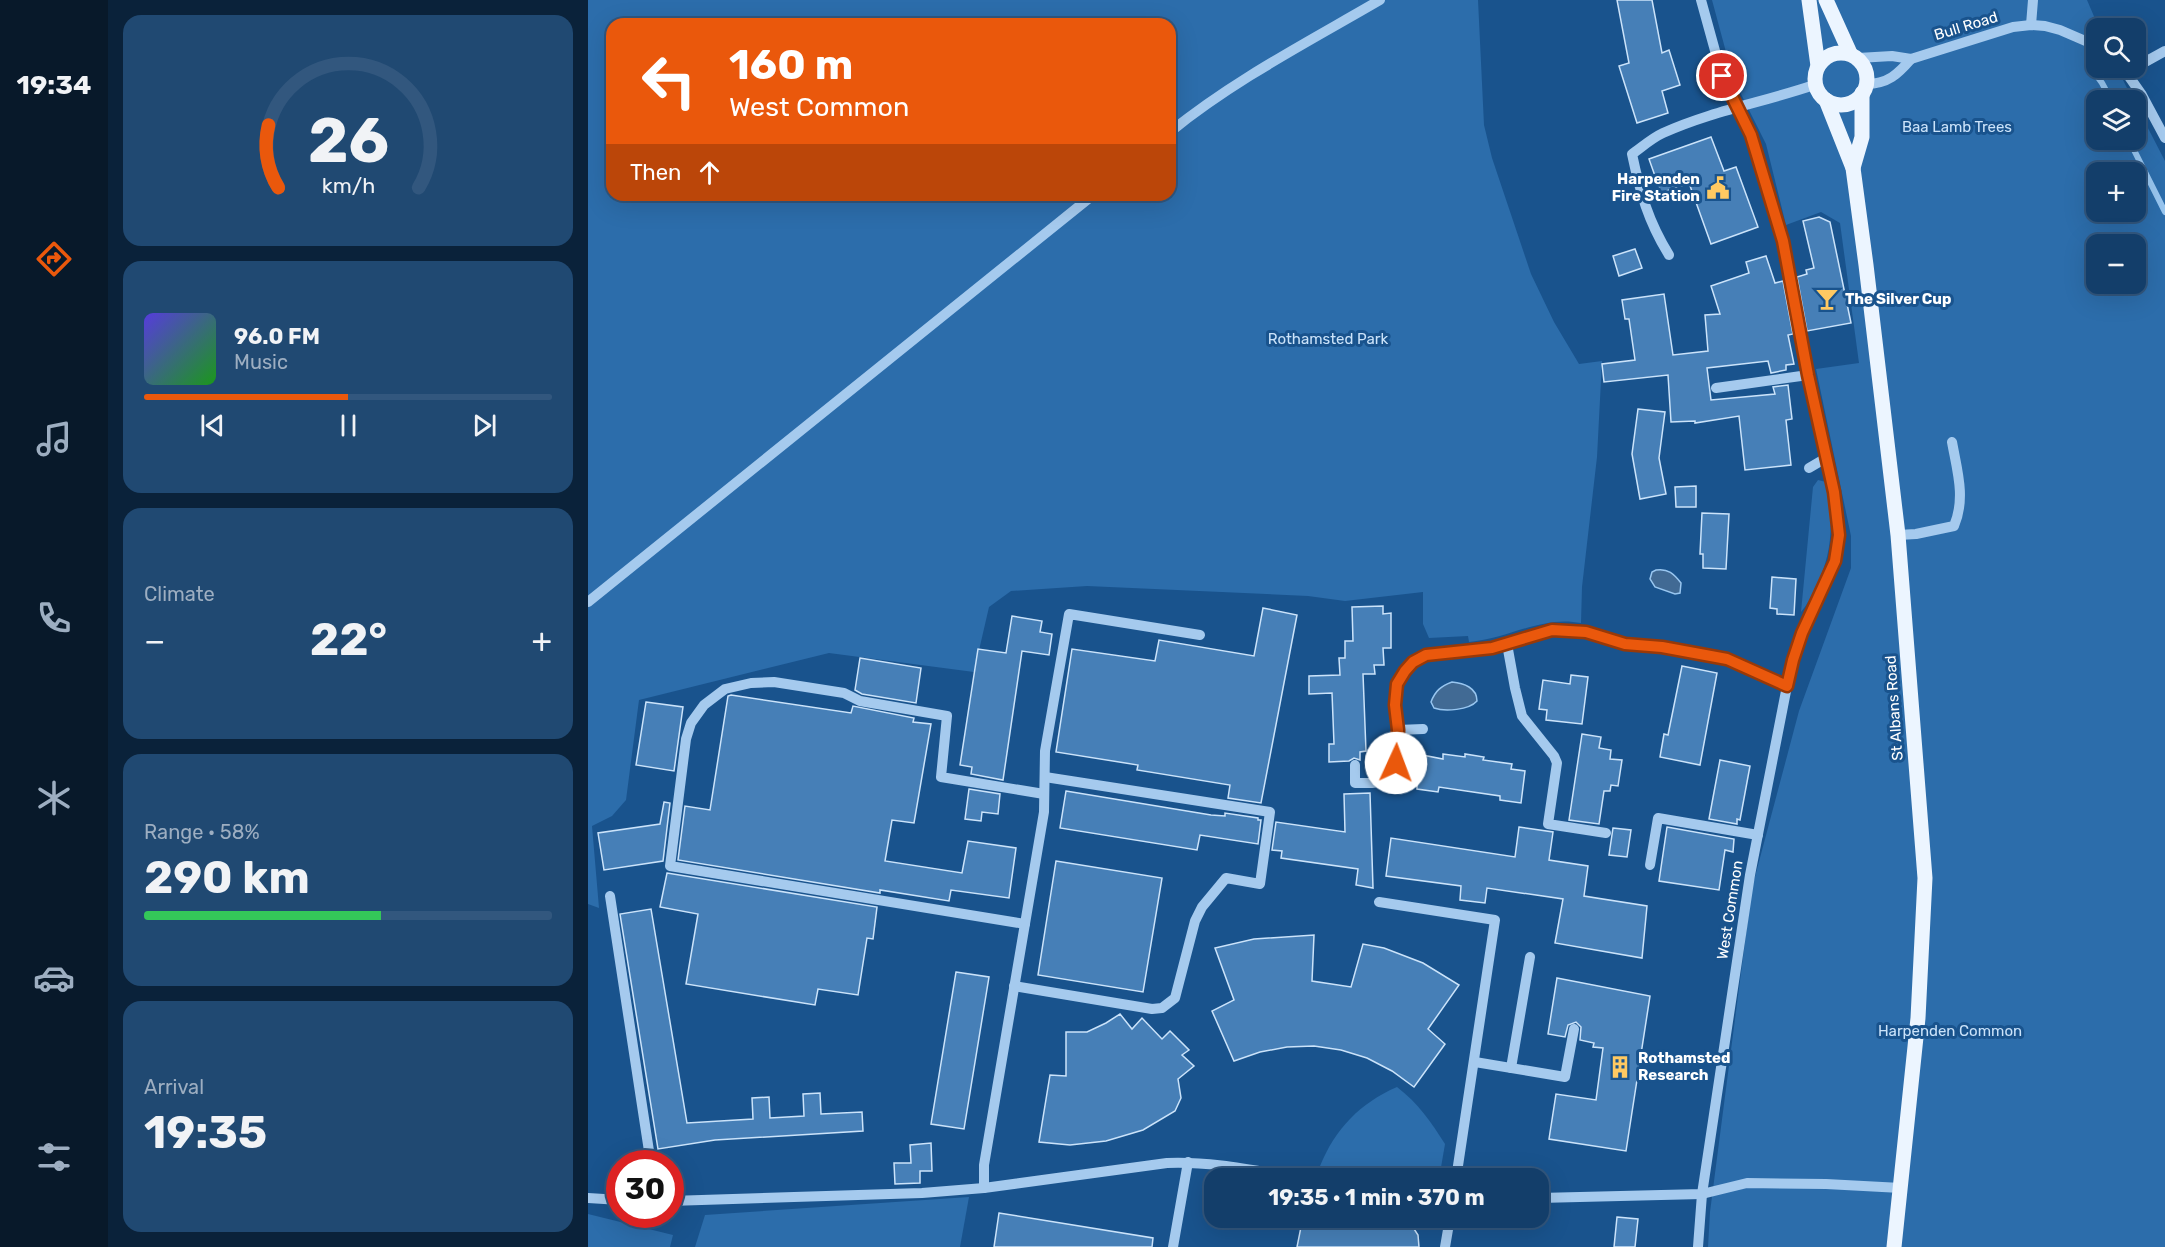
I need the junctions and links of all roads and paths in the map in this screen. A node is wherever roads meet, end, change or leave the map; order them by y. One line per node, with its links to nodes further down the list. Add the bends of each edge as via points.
1 (1380, 0): 18 (street, via 1263,68)
2 (1701, 0): 17 (street, West Common, via 1722,76)
3 (1809, 0): 12 (main road)
4 (1826, 0): 9 (main road, St Albans Road)
5 (2032, 0): 6 (street)
6 (2031, 25): 7 (street, via 2060,30); 10 (street, Bull Road)
7 (2086, 41)
8 (2165, 51): 11 (street)
9 (1854, 56): 10 (street, Bull Road); 12 (main road, via 1832,54); 15 (main road, St Albans Road, via 1867,74)
10 (1911, 59): 15 (street, Bull Road, via 1897,75)
11 (2146, 60)
12 (1818, 66): 14 (main road)
13 (2134, 78): 19 (street)
14 (1814, 85): 16 (main road, St Albans Road); 17 (street)
15 (1864, 89): 16 (main road, via 1846,105); 20 (main road, St Albans Road, via 1862,137)
16 (1826, 100): 20 (main road, St Albans Road)
17 (1738, 108): 22 (street, via 1662,134 1632,153 1640,191 1655,232); 23 (street, West Common, via 1751,135 1783,241)
18 (1176, 127)
19 (2165, 138)
20 (1853, 168): 28 (main road, St Albans Road)
21 (1086, 201): 29 (street)
22 (1669, 255)
23 (1808, 375): 24 (street); 26 (street, West Common)
24 (1716, 388)
25 (1952, 442): 28 (street, via 1961,498 1954,526)
26 (1826, 458): 27 (street); 32 (street, West Common, via 1839,535 1835,561 1802,633)
27 (1809, 468)
28 (1898, 535): 54 (main road, St Albans Road, via 1925,878 1918,1018)
29 (588, 602)
30 (1200, 635): 36 (street, via 1069,614 1045,750)
31 (1507, 645): 32 (street, via 1552,630 1586,632 1625,644 1727,659); 34 (street, via 1435,653 1413,662 1397,684); 38 (street, via 1522,716 1557,763 1548,824)
32 (1787, 686): 39 (street, West Common)
33 (1423, 729): 34 (street)
34 (1398, 730): 35 (street, via 1394,780 1355,783)
35 (1355, 765)
36 (1045, 777): 37 (street); 45 (street, via 1270,812 1260,884 1226,879 1202,907 1175,998 1162,1008)
37 (1044, 794): 43 (street); 43 (street, via 941,777 947,716 774,682 725,689 704,705 691,723 686,739 670,866)
38 (1606, 833)
39 (1758, 835): 40 (street, via 1658,818); 55 (street, West Common)
40 (1650, 865)
41 (610, 896): 49 (street)
42 (1379, 902): 47 (street, via 1495,920)
43 (1024, 924): 45 (street)
44 (1530, 957): 48 (street)
45 (1014, 986): 53 (street, via 984,1165)
46 (1574, 1029): 48 (street, via 1565,1077)
47 (1475, 1062): 48 (street); 52 (street)
48 (1511, 1068)
49 (649, 1150)
50 (1188, 1162): 51 (street); 53 (street); 61 (street)
51 (1241, 1168)
52 (1458, 1168)
53 (984, 1188): 59 (street)
54 (1900, 1188): 55 (street, via 1747,1183); 64 (main road, St Albans Road)
55 (1702, 1194): 57 (street); 63 (street, West Common)
56 (588, 1198): 58 (street)
57 (1549, 1198)
58 (606, 1199)
59 (684, 1201)
60 (1448, 1228): 62 (street)
61 (1173, 1247)
62 (1445, 1247)
63 (1698, 1247)
64 (1894, 1247)

